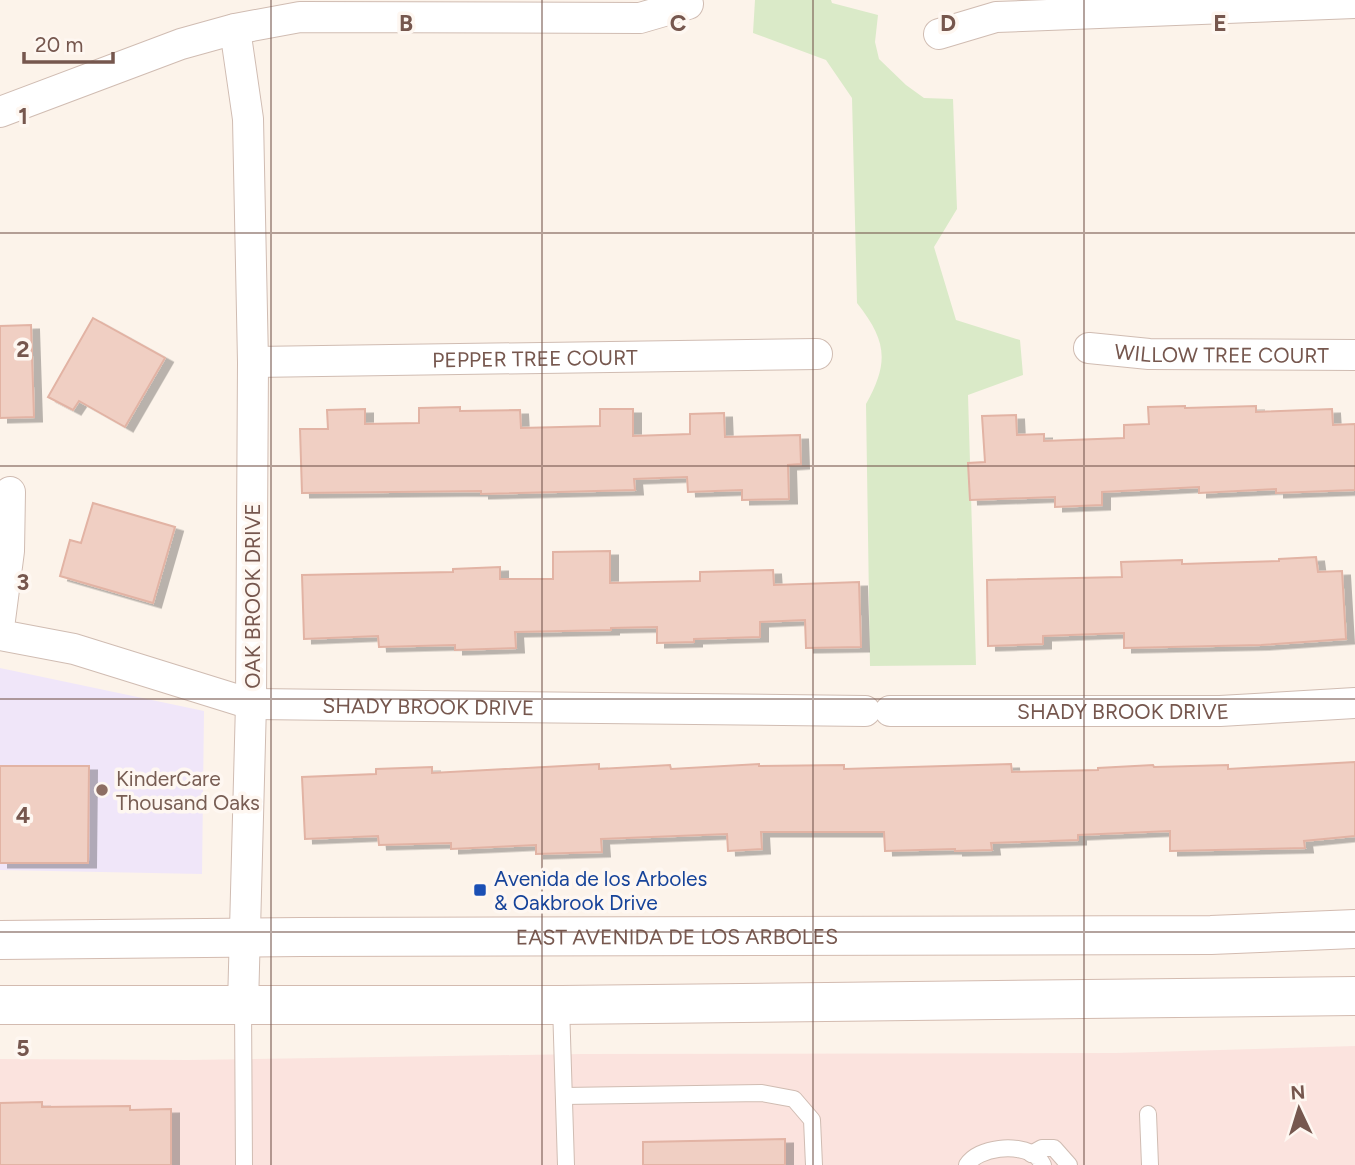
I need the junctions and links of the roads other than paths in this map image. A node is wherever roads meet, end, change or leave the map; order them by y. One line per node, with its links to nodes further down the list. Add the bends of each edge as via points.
1 (1355, 3): 4 (street, via 996,17)
2 (688, 4): 3 (street, via 640,18 300,17)
3 (235, 29): 5 (street, via 181,44); 9 (street, OAK BROOK DRIVE, via 248,119)
4 (939, 34)
5 (0, 112)
6 (1089, 348): 8 (street, WILLOW TREE COURT, via 1149,354)
7 (817, 354): 9 (street, PEPPER TREE COURT)
8 (1355, 355)
9 (253, 362): 14 (street, OAK BROOK DRIVE)
10 (10, 492): 11 (street, via 9,551)
11 (0, 620)
12 (0, 635): 14 (street, SHADY BROOK DRIVE, via 74,649)
13 (1355, 703): 14 (street, SHADY BROOK DRIVE, via 1220,711)
14 (251, 704): 16 (street, OAK BROOK DRIVE)
15 (1355, 929): 16 (main road, EAST AVENIDA DE LOS ARBOLES, via 1211,935)
16 (246, 937): 17 (main road, EAST AVENIDA DE LOS ARBOLES); 21 (street, OAK BROOK DRIVE)
17 (0, 940)
18 (1355, 996): 19 (main road)
19 (561, 1004): 21 (main road); 22 (lane)
20 (0, 1005): 21 (main road)
21 (243, 1005): 25 (lane, OAK BROOK DRIVE)
22 (564, 1096): 26 (lane); 27 (lane, via 762,1093 794,1099 813,1120)
23 (1148, 1114): 30 (lane)
24 (1037, 1159): 28 (lane, via 1023,1150 992,1149 972,1157); 29 (lane, via 1042,1148 1054,1149)
25 (244, 1165)
26 (566, 1165)
27 (814, 1165)
28 (967, 1165)
29 (1069, 1165)
30 (1150, 1165)

